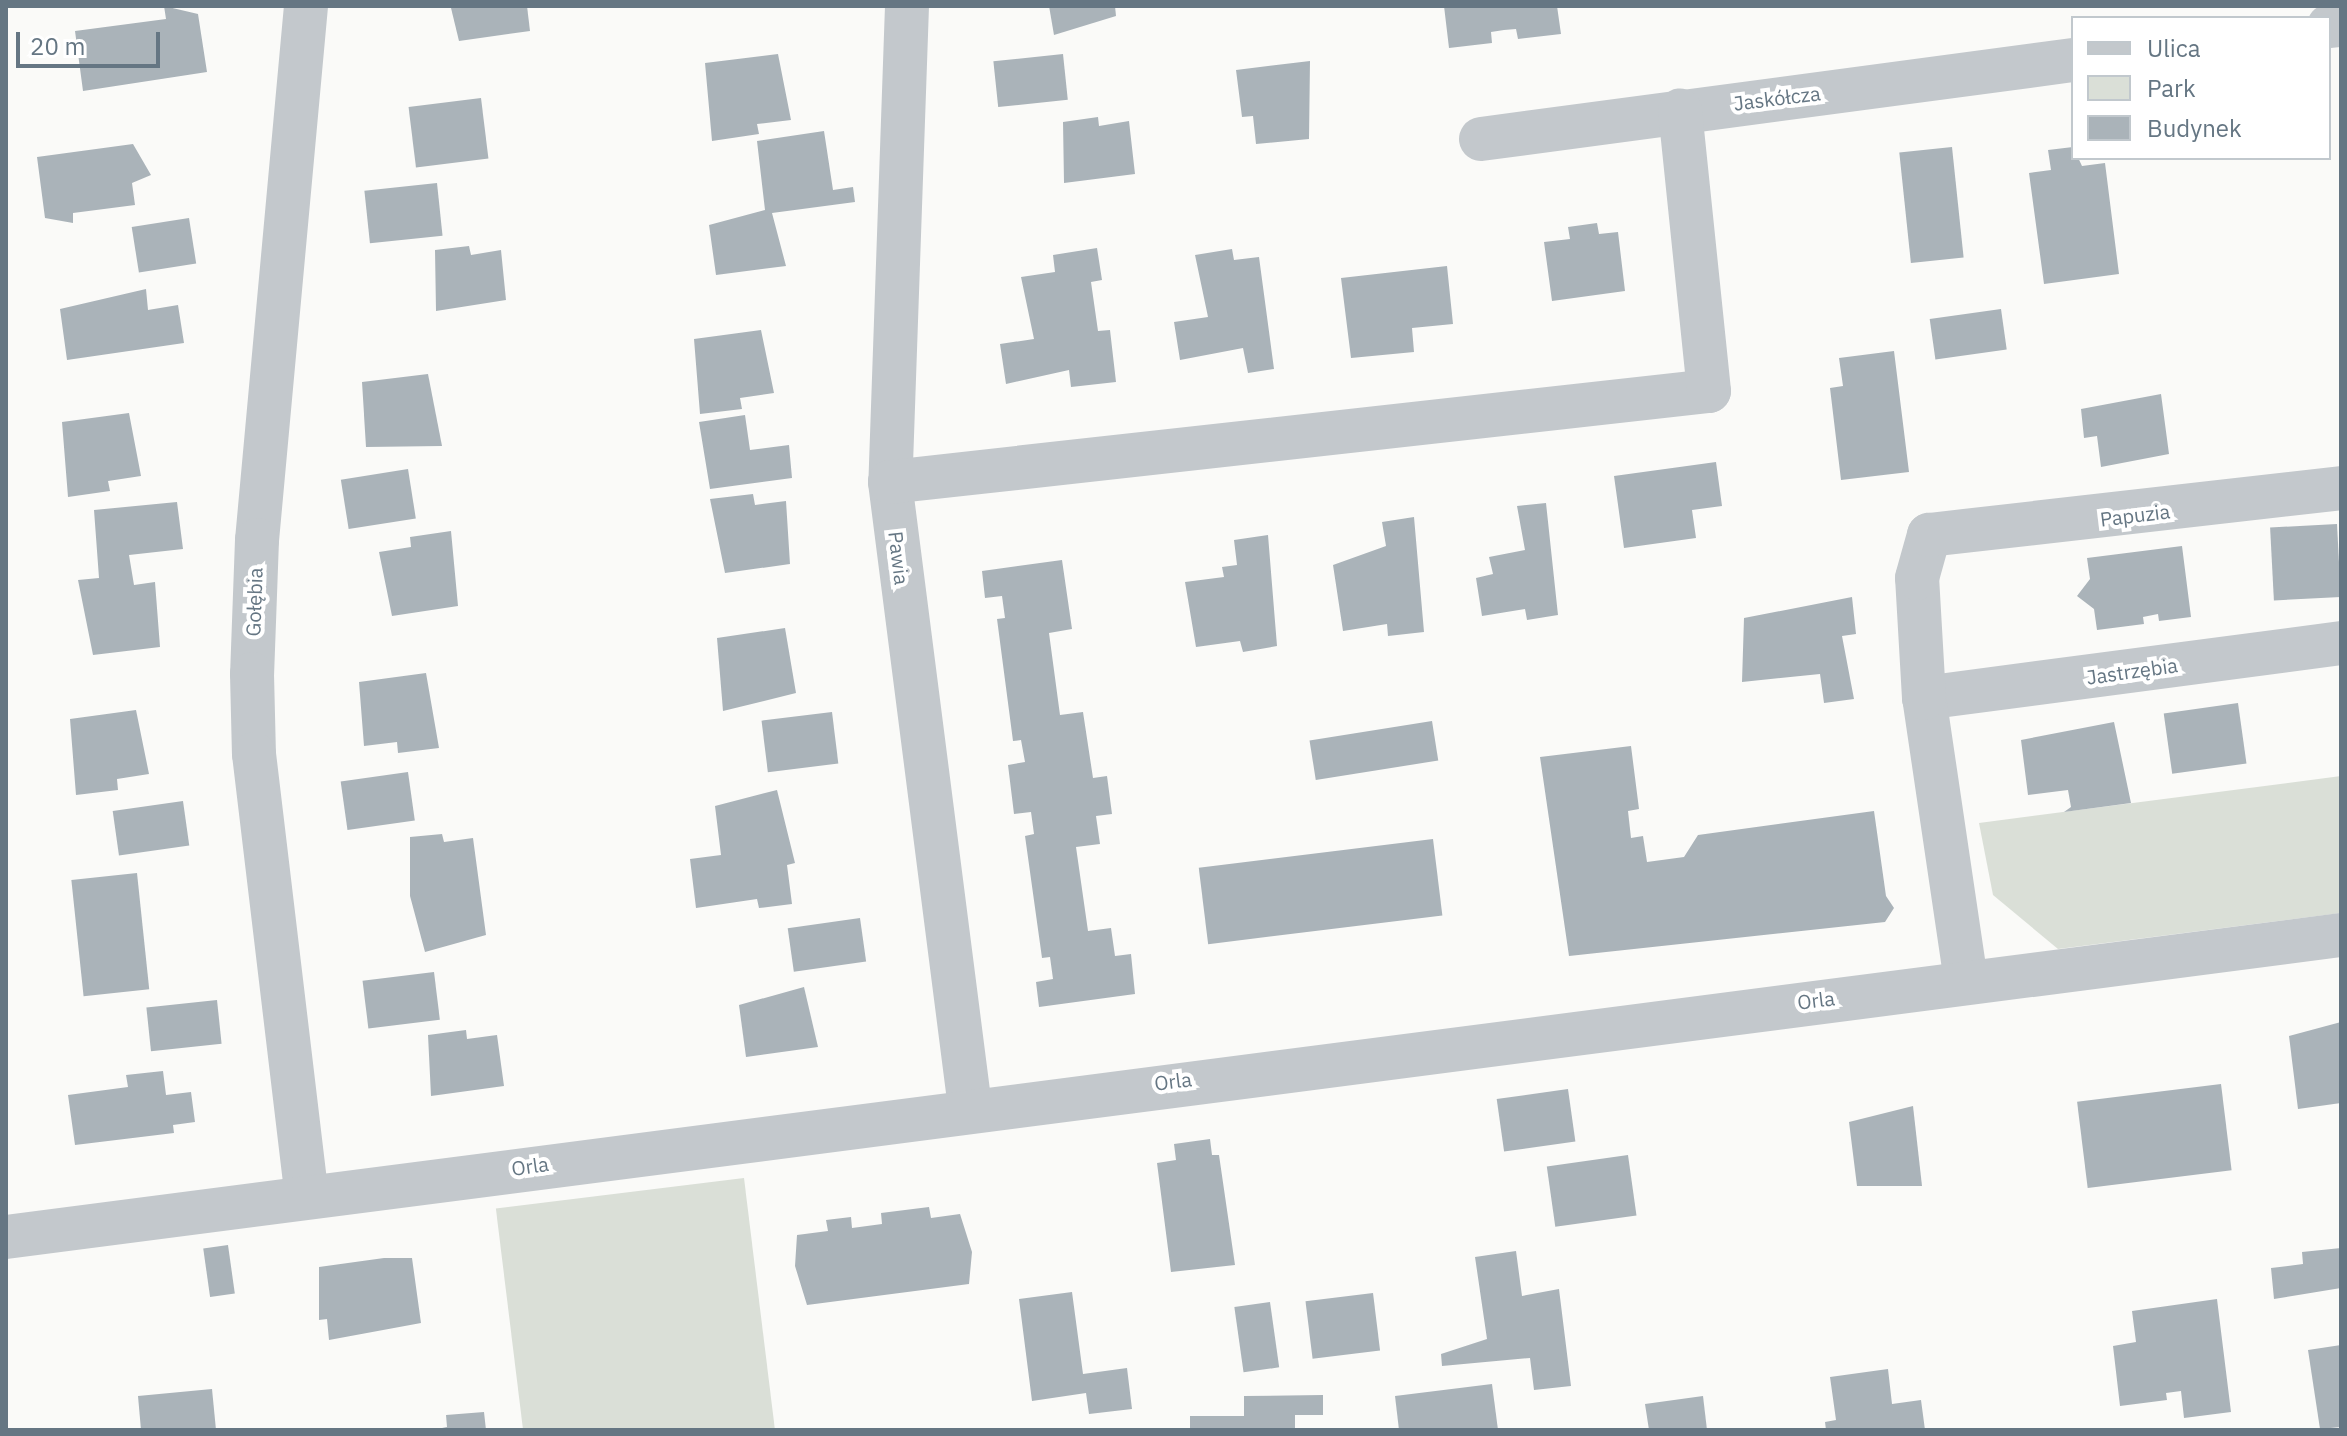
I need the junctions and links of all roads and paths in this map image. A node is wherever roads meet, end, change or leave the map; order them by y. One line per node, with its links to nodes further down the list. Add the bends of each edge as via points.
1 (306, 6): 13 (street, Gołębia, via 252,599 252,674 254,754)
2 (907, 6): 6 (street, Pawia)
3 (2071, 60): 4 (street, Jaskółcza)
4 (1680, 110): 5 (street, Jaskółcza); 6 (street, via 1709,391)
5 (1481, 139)
6 (890, 482): 12 (street, Pawia)
7 (2341, 488): 9 (street, Papuzia, via 1929,535 1917,578)
8 (2341, 643): 9 (street, Jastrzębia)
9 (1924, 698): 11 (street)
10 (2341, 935): 11 (street, Orla)
11 (1966, 981): 12 (street, Orla)
12 (970, 1107): 13 (street, Orla)
13 (307, 1196): 14 (street, Orla)
14 (6, 1237)

